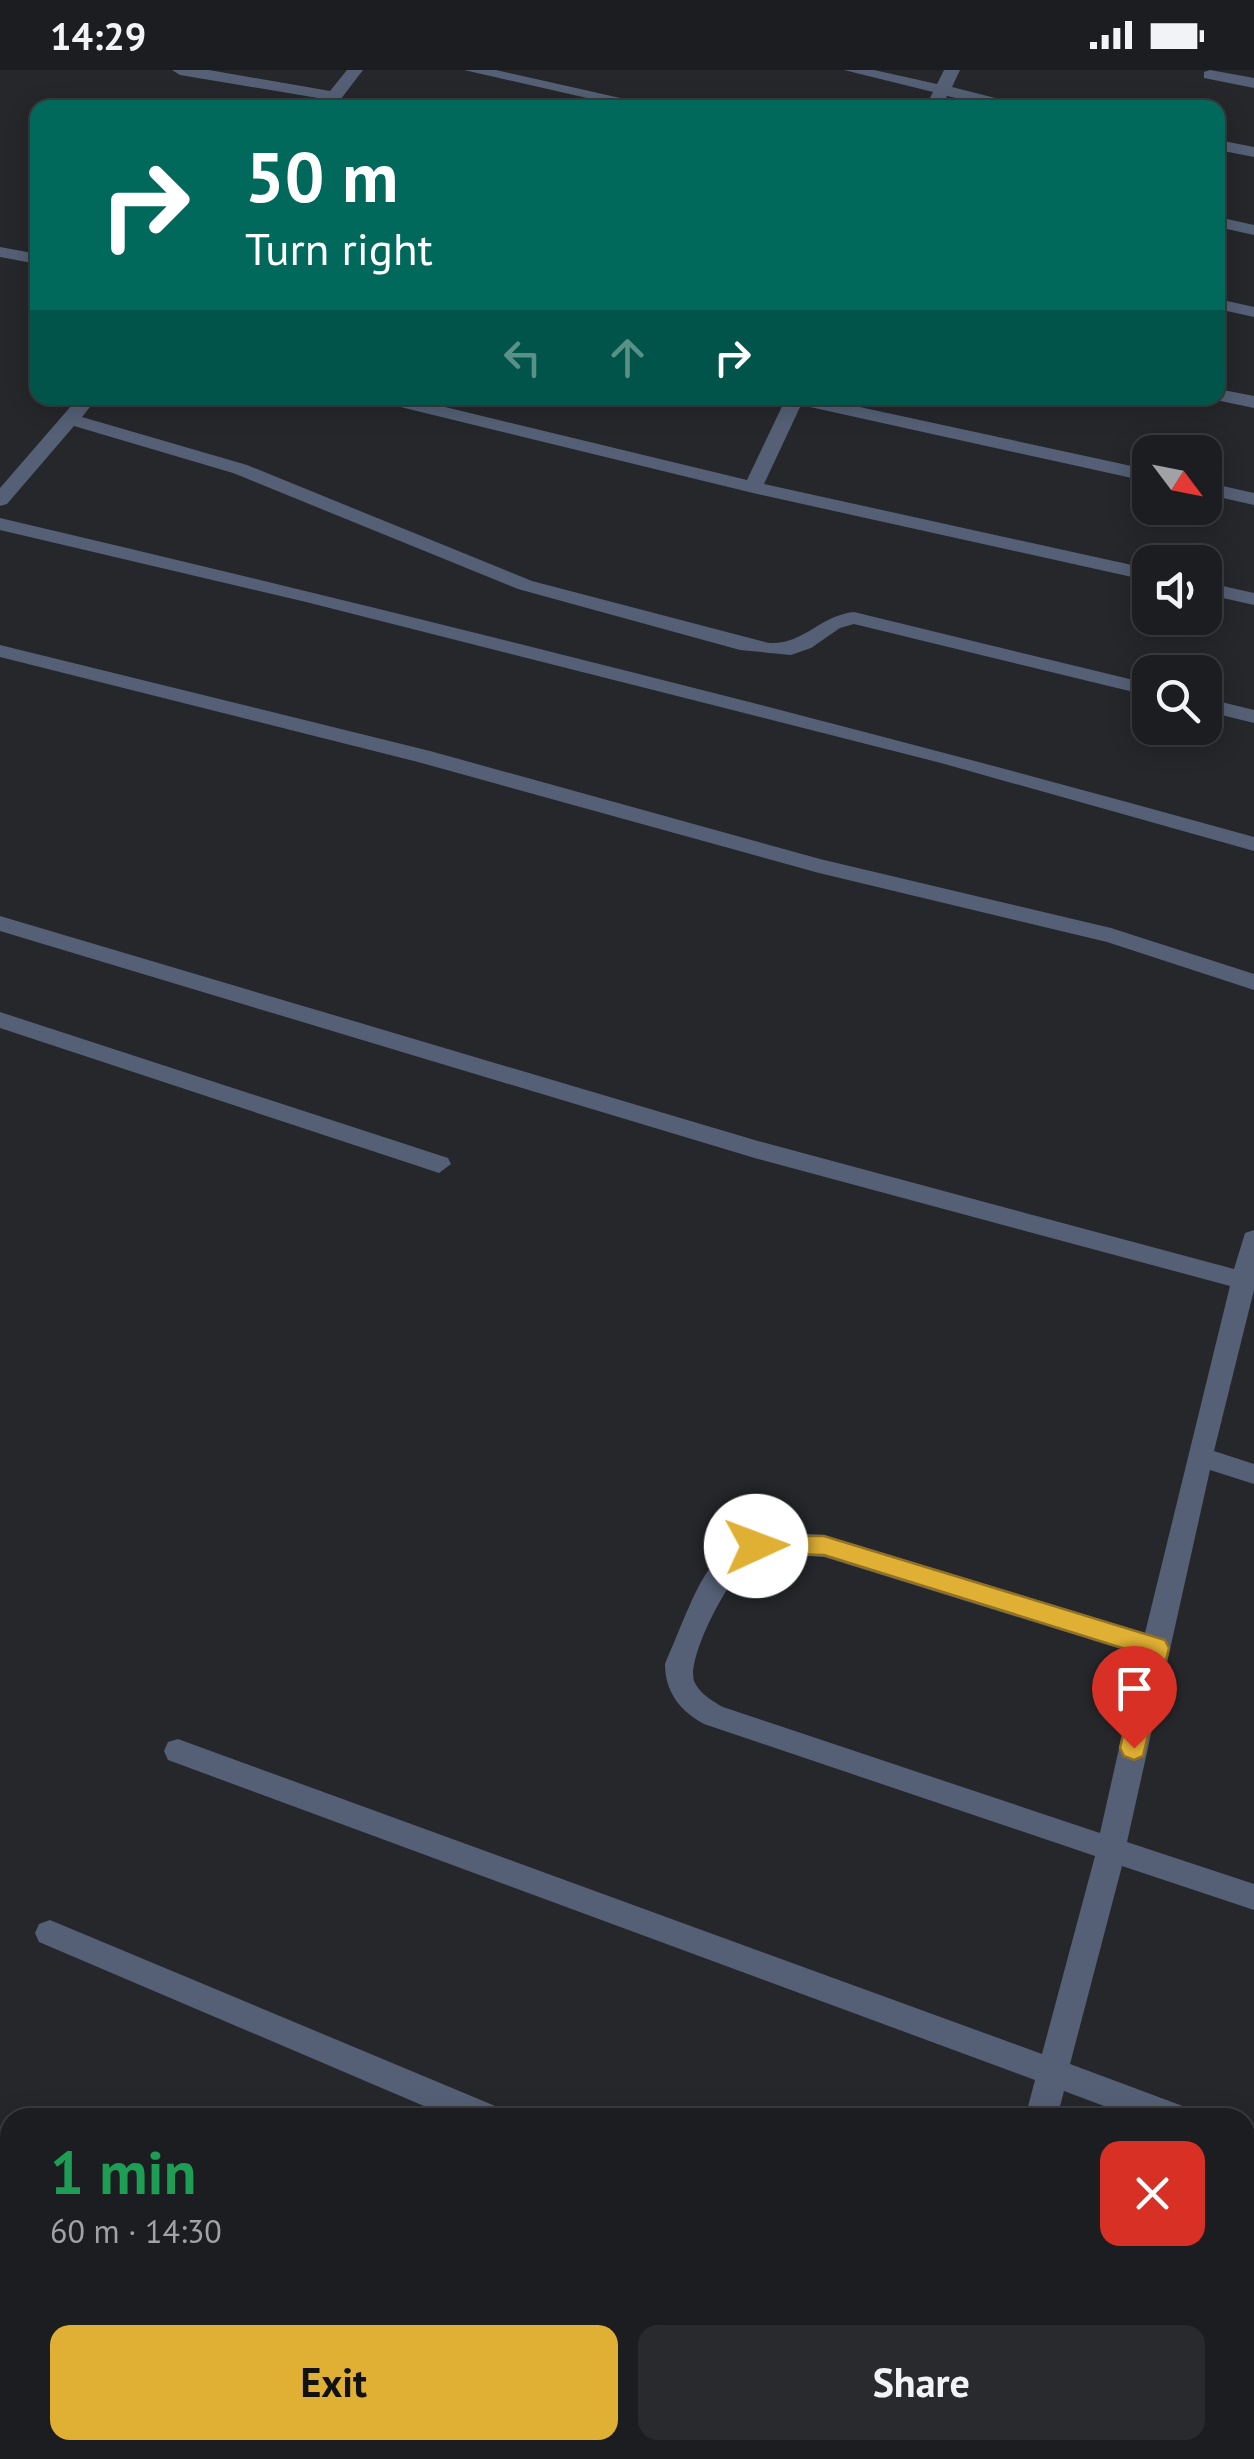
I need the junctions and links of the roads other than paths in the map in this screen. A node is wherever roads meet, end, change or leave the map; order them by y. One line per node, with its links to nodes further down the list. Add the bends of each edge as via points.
1 (180, 70): 9 (street)
2 (355, 70): 10 (street)
3 (472, 70): 11 (street)
4 (852, 70): 8 (street)
5 (952, 70): 8 (street)
6 (1210, 75): 7 (street)
7 (1254, 83)
8 (942, 89): 12 (street); 13 (street)
9 (321, 100)
10 (332, 100)
11 (618, 100)
12 (937, 100)
13 (992, 100)
14 (1225, 146): 15 (street)
15 (1254, 152)
16 (1225, 224): 17 (street)
17 (1254, 230)
18 (0, 252): 19 (street)
19 (30, 258)
20 (1225, 306): 21 (street)
21 (1254, 312)
22 (1225, 396): 23 (street)
23 (1254, 402)
24 (82, 405): 28 (street)
25 (416, 405): 30 (street)
26 (792, 405): 30 (street)
27 (827, 405): 29 (street)
28 (69, 420): 33 (street); 39 (street, via 240,468 525,585 748,646 801,646 837,620 854,618)
29 (1132, 472)
30 (754, 487): 35 (street)
31 (1222, 492): 32 (street)
32 (1254, 499)
33 (0, 500)
34 (0, 524): 42 (street, via 946,758)
35 (1132, 571)
36 (1222, 591): 37 (street)
37 (1254, 598)
38 (0, 651): 44 (street, via 1111,936)
39 (1132, 686)
40 (1222, 709): 41 (street)
41 (1254, 717)
42 (1254, 844)
43 (0, 923): 48 (street)
44 (1254, 982)
45 (0, 1020): 46 (street)
46 (440, 1164)
47 (1254, 1239): 48 (street)
48 (1246, 1292): 49 (street)
49 (1200, 1457): 50 (street); 51 (street)
50 (1254, 1474)
51 (1156, 1648): 53 (street); 53 (street, via 824,1546 776,1543 744,1551 727,1566 678,1664 677,1680 695,1706 714,1716)
52 (178, 1750): 56 (street)
53 (1111, 1850): 54 (street); 56 (street)
54 (1254, 1897)
55 (50, 1933): 57 (street)
56 (1052, 2070): 58 (street); 59 (street)
57 (466, 2108)
58 (1043, 2108)
59 (1151, 2108)

